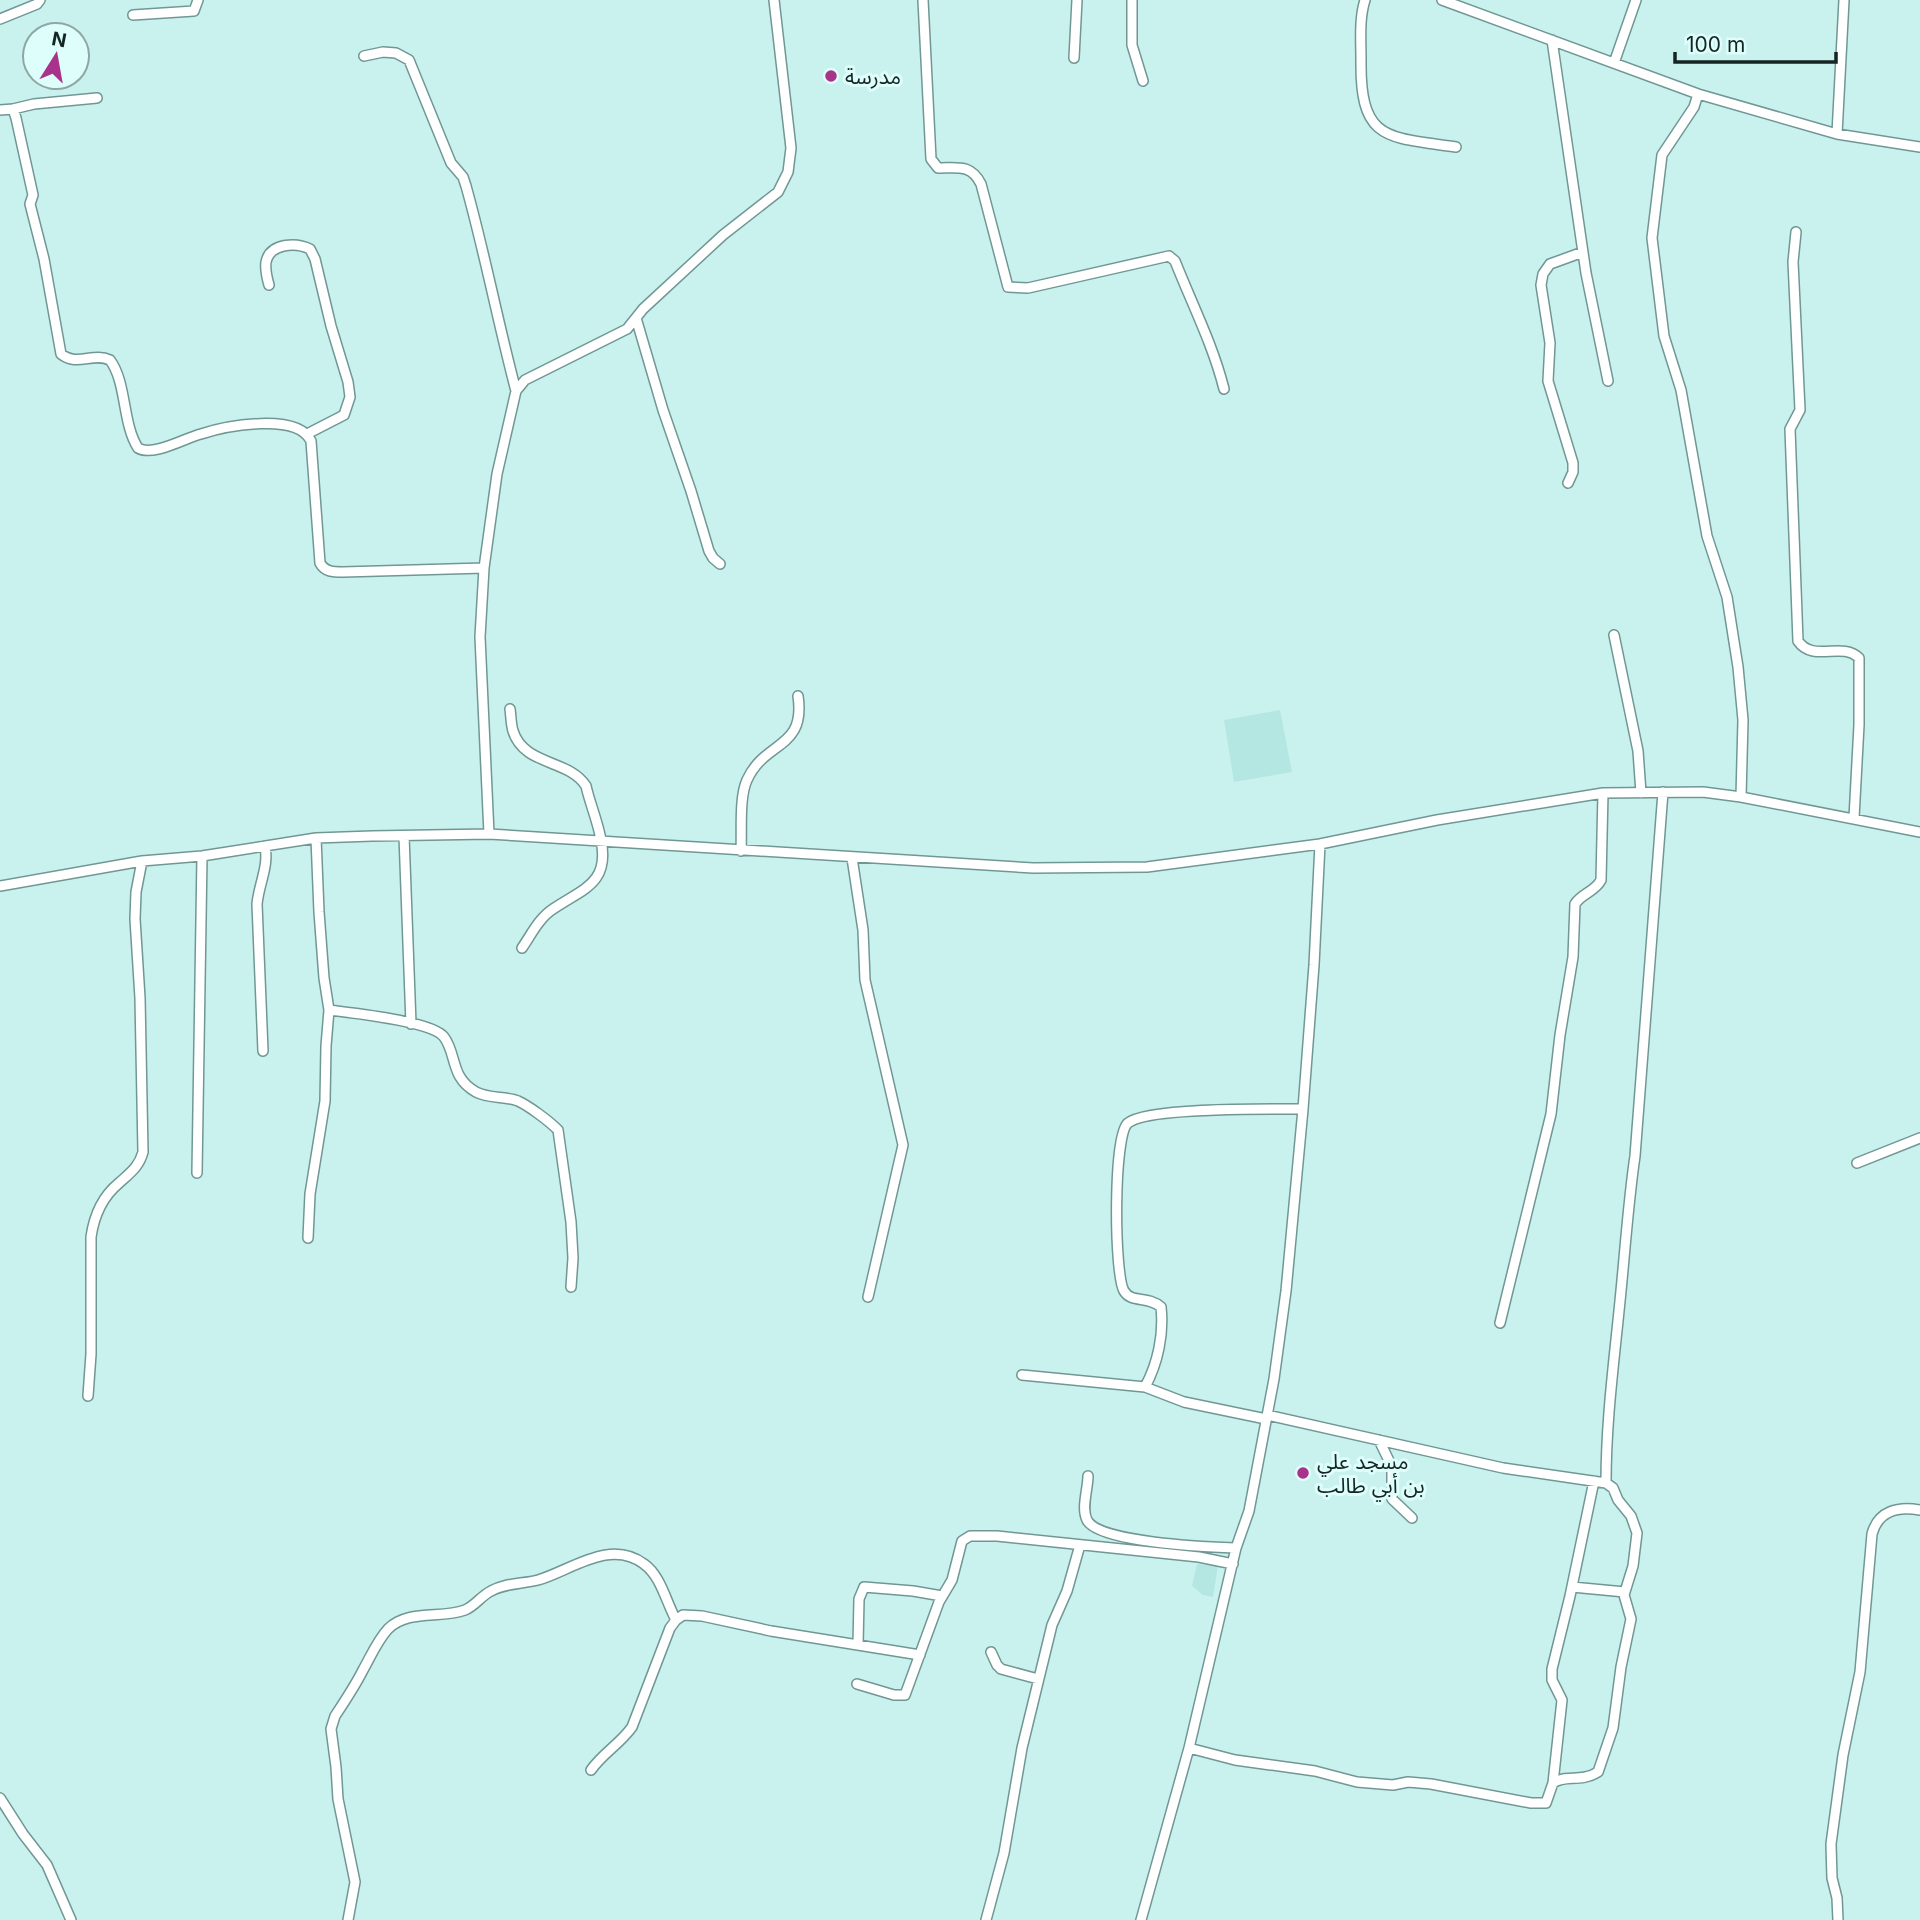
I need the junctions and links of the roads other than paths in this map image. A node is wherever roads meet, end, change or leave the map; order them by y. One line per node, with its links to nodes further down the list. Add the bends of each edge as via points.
1 (40, 0): 12 (street)
2 (198, 0): 11 (street, via 194,11)
3 (774, 0): 28 (street, via 790,148 788,172 778,192 723,235)
4 (923, 0): 30 (street, via 932,159 938,168 968,169 976,174 1008,287 1028,288 1169,256 1215,355)
5 (1077, 0): 15 (street)
6 (1132, 0): 17 (street, via 1132,45)
7 (1365, 0): 23 (street, via 1361,71 1368,117 1395,136)
8 (1442, 0): 13 (street)
9 (1636, 0): 16 (street)
10 (1844, 0): 22 (street)
11 (133, 15)
12 (0, 19)
13 (1552, 40): 16 (street); 26 (street)
14 (364, 56): 31 (street, via 396,53 409,61 419,80 451,163 466,186)
15 (1074, 58)
16 (1614, 63): 18 (street)
17 (1143, 81)
18 (1698, 94): 22 (street); 42 (street, via 1662,155 1652,238 1664,336 1689,428 1707,536 1727,597 1743,720)
19 (97, 98): 20 (street)
20 (13, 109): 21 (street); 32 (street, via 61,355 73,361 110,360 138,448 152,451 202,433 254,424 286,426)
21 (0, 110)
22 (1837, 134): 24 (street)
23 (1456, 147)
24 (1920, 147)
25 (1796, 232): 43 (street, via 1793,262 1800,410 1790,429 1798,641 1812,652 1852,652 1859,658)
26 (1583, 252): 29 (street); 33 (street, via 1550,264 1541,285 1550,342 1548,382 1573,463)
27 (269, 285): 32 (street, via 268,256 290,244 310,248 350,397 344,415)
28 (636, 318): 31 (street, via 627,329 525,380); 34 (street, via 709,551)
29 (1608, 381)
30 (1224, 389)
31 (516, 391): 35 (street, via 497,474)
32 (307, 434): 35 (street, via 323,568 343,572)
33 (1568, 483)
34 (720, 564)
35 (484, 568): 45 (street, via 480,636)
36 (1614, 635): 41 (street, via 1638,751)
37 (798, 696): 51 (street, via 800,712 792,735 765,756 746,781)
38 (510, 709): 48 (street, via 520,745 582,780)
39 (1663, 792): 41 (street); 42 (street); 75 (street, via 1635,1156 1606,1430)
40 (1603, 793): 41 (street); 49 (street); 67 (street, via 1601,880 1575,904 1573,957 1550,1114)
41 (1641, 793)
42 (1741, 797): 43 (street)
43 (1854, 818): 44 (street)
44 (1920, 832)
45 (489, 834): 46 (street); 48 (street)
46 (404, 836): 47 (street); 58 (street)
47 (316, 838): 50 (street); 57 (street)
48 (602, 842): 51 (street); 56 (street, via 596,880 542,918)
49 (1320, 844): 53 (street, via 1147,867 1033,868); 60 (street)
50 (265, 846): 52 (street); 59 (street, via 267,866 257,904)
51 (741, 851): 53 (street)
52 (202, 856): 54 (street); 63 (street)
53 (852, 858): 66 (street, via 865,980 903,1145)
54 (142, 861): 55 (street); 70 (street, via 135,919 143,1152 138,1166 107,1195 94,1219)
55 (0, 886)
56 (522, 948)
57 (330, 1010): 58 (street); 64 (street, via 325,1101)
58 (411, 1024): 65 (street, via 437,1030 446,1038 457,1072 476,1092 517,1101 558,1130 571,1222)
59 (263, 1051)
60 (1303, 1109): 69 (street, via 1168,1113 1126,1124 1118,1148 1121,1285 1132,1299 1153,1301 1161,1307 1163,1324); 71 (street, via 1280,1340)
61 (1920, 1138): 62 (street)
62 (1857, 1163)
63 (197, 1173)
64 (308, 1238)
65 (571, 1287)
66 (868, 1297)
67 (1500, 1323)
68 (1022, 1375): 69 (street)
69 (1145, 1387): 71 (street, via 1184,1402)
70 (88, 1396)
71 (1267, 1417): 72 (street); 79 (street, via 1249,1511)
72 (1379, 1440): 74 (street, via 1503,1468); 77 (street, via 1392,1467 1392,1499)
73 (1088, 1476): 79 (street, via 1086,1516 1096,1529 1139,1541)
74 (1594, 1482): 75 (street); 81 (street)
75 (1606, 1483): 82 (street, via 1614,1488 1637,1528)
76 (1920, 1510): 98 (street, via 1888,1512 1874,1525 1872,1534 1860,1672 1831,1844)
77 (1412, 1518)
78 (1080, 1545): 80 (street); 83 (street, via 984,1534 967,1537); 88 (street)
79 (1236, 1548): 80 (street)
80 (1233, 1564): 90 (street)
81 (1572, 1587): 82 (street); 92 (street, via 1552,1669 1562,1700)
82 (1625, 1592): 92 (street, via 1631,1619 1613,1728 1600,1769 1584,1779)
83 (942, 1596): 85 (street, via 864,1587 859,1599); 87 (street)
84 (676, 1620): 85 (street, via 683,1615 702,1616); 91 (street, via 632,1727); 95 (street, via 644,1563 609,1556 582,1560 551,1575 497,1588 468,1609 405,1620 388,1629 331,1729 338,1800 355,1882)
85 (858, 1645): 87 (street)
86 (991, 1651): 88 (street, via 1001,1669)
87 (919, 1655): 89 (street, via 904,1696)
88 (1038, 1679): 96 (street)
89 (858, 1684)
90 (1189, 1748): 92 (street, via 1357,1782 1432,1784 1538,1804 1546,1803); 97 (street)
91 (591, 1769)
92 (1553, 1783)
93 (0, 1798): 94 (street, via 47,1865)
94 (71, 1920)
95 (348, 1920)
96 (986, 1920)
97 (1141, 1920)
98 (1838, 1920)

